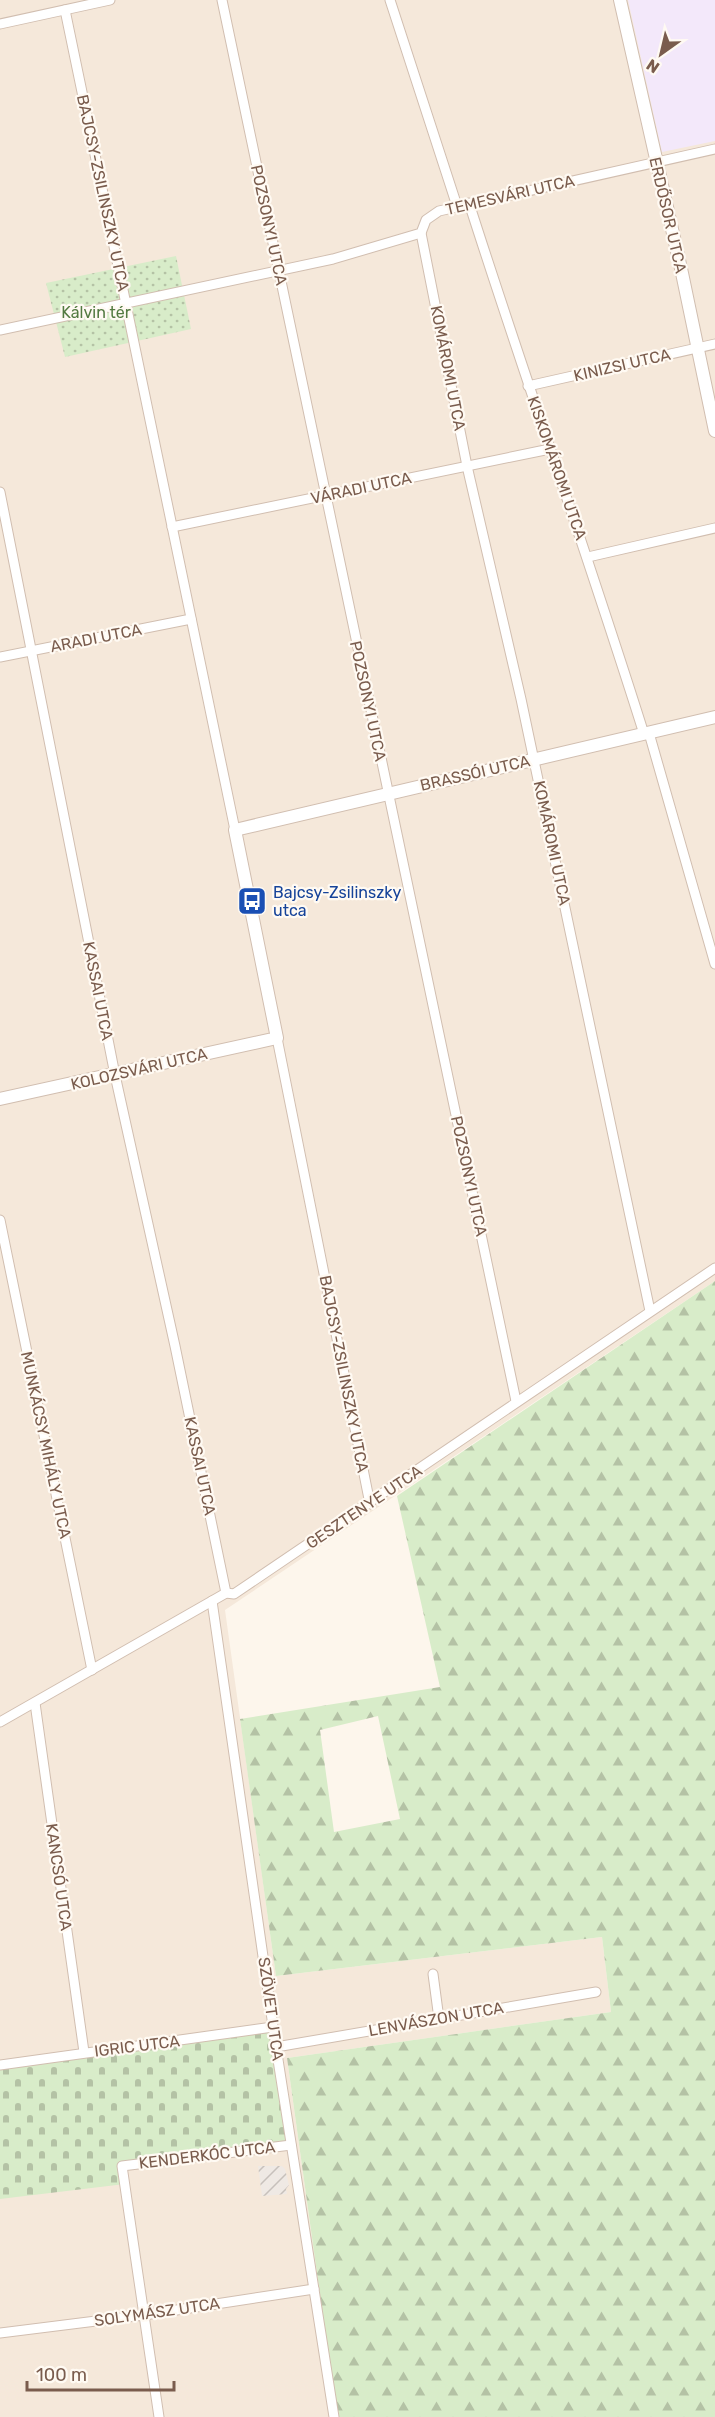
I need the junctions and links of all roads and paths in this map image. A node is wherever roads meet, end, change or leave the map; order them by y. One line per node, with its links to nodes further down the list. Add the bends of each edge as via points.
1 (110, 0): 5 (street)
2 (222, 0): 12 (street, POZSONYI UTCA)
3 (390, 0): 10 (street)
4 (620, 0): 8 (street, ERDŐSOR UTCA)
5 (65, 10): 6 (street); 13 (street, BAJCSY-ZSILINSZKY UTCA)
6 (0, 24)
7 (715, 149): 8 (street, TEMESVÁRI UTCA)
8 (655, 162): 9 (street, TEMESVÁRI UTCA); 16 (street, ERDŐSOR UTCA)
9 (469, 203): 10 (street, TEMESVÁRI UTCA); 17 (street, KISKOMÁROMI UTCA)
10 (457, 206): 11 (street, TEMESVÁRI UTCA, via 426,220)
11 (421, 233): 12 (street); 20 (street, KOMÁROMI UTCA)
12 (278, 271): 13 (street); 22 (street, POZSONYI UTCA)
13 (126, 303): 14 (street); 23 (street, BAJCSY-ZSILINSZKY UTCA)
14 (0, 330)
15 (715, 344): 16 (street, KINIZSI UTCA)
16 (698, 348): 17 (street, KINIZSI UTCA); 18 (street, ERDŐSOR UTCA)
17 (528, 387): 19 (street, KISKOMÁROMI UTCA)
18 (715, 431)
19 (550, 449): 20 (street, VÁRADI UTCA); 25 (street, KISKOMÁROMI UTCA)
20 (467, 466): 22 (street, VÁRADI UTCA); 31 (street, KOMÁROMI UTCA)
21 (0, 492): 27 (street, KASSAI UTCA)
22 (326, 496): 23 (street, VÁRADI UTCA); 32 (street, POZSONYI UTCA)
23 (172, 527): 26 (street, BAJCSY-ZSILINSZKY UTCA)
24 (715, 528): 25 (street)
25 (588, 557): 30 (street, KISKOMÁROMI UTCA)
26 (191, 619): 27 (street, ARADI UTCA); 33 (street, BAJCSY-ZSILINSZKY UTCA)
27 (30, 651): 28 (street, ARADI UTCA); 36 (street, KASSAI UTCA)
28 (0, 657)
29 (715, 717): 30 (street, BRASSÓI UTCA)
30 (647, 733): 31 (street, BRASSÓI UTCA); 34 (street, KISKOMÁROMI UTCA)
31 (534, 759): 32 (street, BRASSÓI UTCA); 40 (street, KOMÁROMI UTCA)
32 (388, 794): 33 (street, BRASSÓI UTCA); 41 (street, POZSONYI UTCA)
33 (235, 830): 35 (street, BAJCSY-ZSILINSZKY UTCA)
34 (715, 964)
35 (277, 1038): 36 (street, KOLOZSVÁRI UTCA); 42 (street, BAJCSY-ZSILINSZKY UTCA)
36 (115, 1075): 37 (street, KOLOZSVÁRI UTCA); 43 (street, KASSAI UTCA)
37 (0, 1099)
38 (0, 1220): 45 (street, MUNKÁCSY MIHÁLY UTCA)
39 (715, 1268): 40 (street, GESZTENYE UTCA)
40 (650, 1311): 41 (street, GESZTENYE UTCA)
41 (516, 1401): 42 (street, GESZTENYE UTCA)
42 (370, 1504): 43 (street, GESZTENYE UTCA, via 234,1594)
43 (226, 1593): 44 (street, GESZTENYE UTCA)
44 (212, 1601): 45 (street, GESZTENYE UTCA); 53 (street, SZÖVET UTCA)
45 (92, 1670): 46 (street, GESZTENYE UTCA)
46 (34, 1703): 47 (street, GESZTENYE UTCA); 49 (street, KANCSÓ UTCA)
47 (20, 1711): 48 (street, GESZTENYE UTCA); 49 (street)
48 (0, 1722)
49 (37, 1723): 55 (street, KANCSÓ UTCA)
50 (433, 1974): 52 (street)
51 (596, 1992): 52 (street, LENVÁSZON UTCA)
52 (439, 2019): 54 (street, LENVÁSZON UTCA)
53 (273, 2027): 54 (street, SZÖVET UTCA); 55 (street, IGRIC UTCA)
54 (276, 2047): 57 (street, SZÖVET UTCA)
55 (84, 2052): 56 (street, IGRIC UTCA)
56 (0, 2065)
57 (291, 2145): 58 (street, SZÖVET UTCA); 59 (street, KENDERKÓC UTCA, via 122,2166)
58 (314, 2289): 59 (street, SOLYMÁSZ UTCA); 62 (street, SZÖVET UTCA)
59 (144, 2315): 60 (street, SOLYMÁSZ UTCA); 61 (street)
60 (0, 2333)
61 (159, 2417)
62 (334, 2417)

